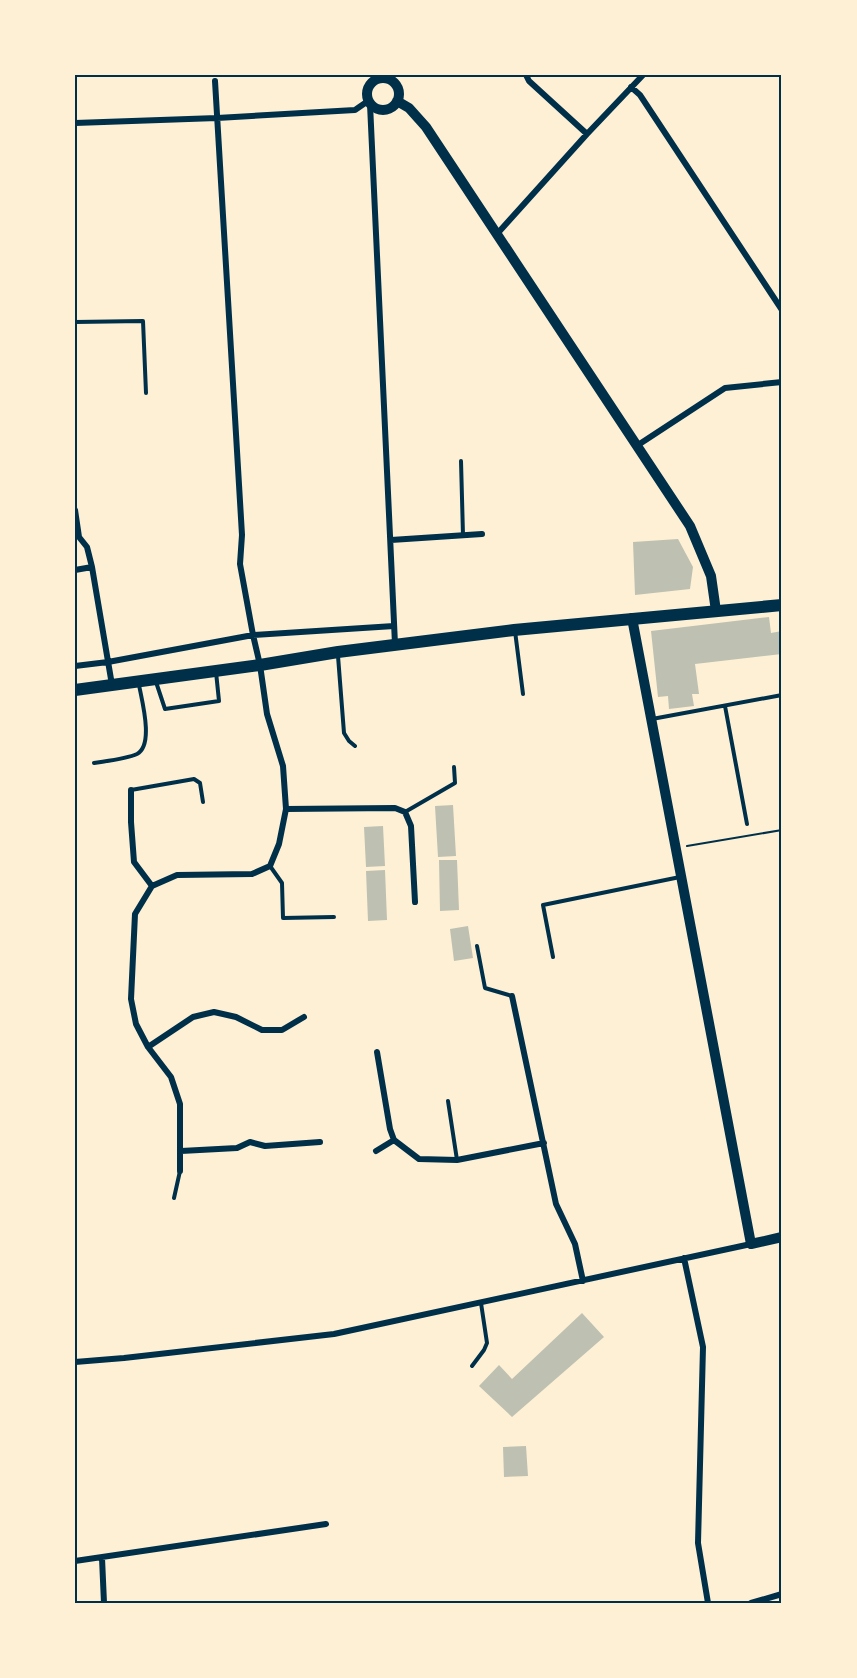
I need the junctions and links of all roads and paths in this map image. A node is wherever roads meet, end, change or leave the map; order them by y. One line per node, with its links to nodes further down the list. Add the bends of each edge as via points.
1 (526, 75): 10 (street)
2 (643, 75): 5 (street)
3 (380, 77): 6 (street, via 394,84 399,92); 7 (street, via 369,86)
4 (214, 78): 8 (street)
5 (631, 87): 10 (street); 12 (street)
6 (397, 101): 7 (street, via 384,110); 11 (street, via 426,127)
7 (369, 102): 8 (street, via 355,110); 22 (street)
8 (217, 118): 9 (street); 30 (street, via 242,535 240,564)
9 (75, 123)
10 (587, 134): 11 (street)
11 (497, 234): 16 (street)
12 (782, 310)
13 (75, 322): 15 (lane, via 143,321)
14 (782, 382): 16 (street, via 725,388)
15 (146, 393)
16 (638, 445): 26 (street, via 690,526 711,576)
17 (461, 461): 20 (lane)
18 (75, 510): 21 (street)
19 (482, 534): 20 (street)
20 (463, 535): 22 (street)
21 (77, 537): 23 (street, via 87,547)
22 (391, 540): 28 (street)
23 (92, 567): 24 (street); 33 (street)
24 (75, 570)
25 (782, 604): 26 (main road)
26 (716, 611): 27 (main road)
27 (632, 618): 29 (main road); 44 (street)
28 (394, 627): 30 (street); 31 (street)
29 (514, 630): 31 (main road); 41 (lane)
30 (253, 636): 33 (street); 34 (street)
31 (395, 645): 32 (main road)
32 (338, 652): 34 (main road); 45 (lane, via 344,733)
33 (108, 662): 35 (street); 39 (street)
34 (260, 665): 36 (main road); 50 (street, via 267,714 283,766)
35 (75, 666)
36 (216, 671): 37 (main road); 37 (lane, via 219,700 165,709)
37 (155, 679): 38 (main road)
38 (139, 681): 39 (main road); 46 (lane, via 144,745 136,754)
39 (112, 685): 40 (main road)
40 (75, 690)
41 (523, 694)
42 (782, 695): 43 (lane)
43 (725, 706): 44 (lane); 52 (lane)
44 (651, 719): 56 (street)
45 (355, 746)
46 (94, 763)
47 (454, 767): 51 (lane, via 455,783)
48 (131, 790): 49 (lane, via 194,779 200,783); 57 (street, via 135,862)
49 (203, 802)
50 (286, 809): 51 (street, via 395,808); 55 (street)
51 (405, 812): 58 (street, via 411,826)
52 (747, 824)
53 (782, 830): 54 (path)
54 (685, 847)
55 (270, 866): 57 (street, via 252,874 177,875); 59 (lane, via 282,883 283,918)
56 (681, 877): 61 (lane, via 543,905); 76 (street)
57 (152, 886): 64 (street, via 135,914 131,999 136,1024)
58 (415, 903)
59 (334, 917)
60 (477, 946): 62 (lane, via 485,988)
61 (553, 957)
62 (512, 996): 69 (street)
63 (304, 1017): 64 (street, via 282,1030 262,1030 236,1017 214,1012 193,1017)
64 (148, 1047): 70 (street, via 171,1077 180,1104)
65 (377, 1052): 67 (street)
66 (448, 1101): 72 (lane)
67 (394, 1140): 71 (street); 72 (street, via 419,1159)
68 (320, 1142): 70 (street, via 265,1146 250,1142 237,1148)
69 (544, 1143): 72 (street); 78 (street, via 556,1204 575,1244)
70 (181, 1151): 73 (street)
71 (376, 1151)
72 (457, 1160)
73 (180, 1172): 74 (lane)
74 (174, 1198)
75 (782, 1237): 76 (street)
76 (751, 1244): 77 (street)
77 (684, 1258): 78 (street); 87 (street, via 703,1347 698,1544)
78 (583, 1281): 79 (street)
79 (481, 1303): 80 (street, via 334,1334); 81 (lane, via 487,1343)
80 (75, 1362)
81 (472, 1366)
82 (326, 1524): 83 (street)
83 (102, 1558): 84 (street); 86 (street)
84 (75, 1561)
85 (782, 1594): 88 (street)
86 (104, 1603)
87 (708, 1603)
88 (751, 1603)

